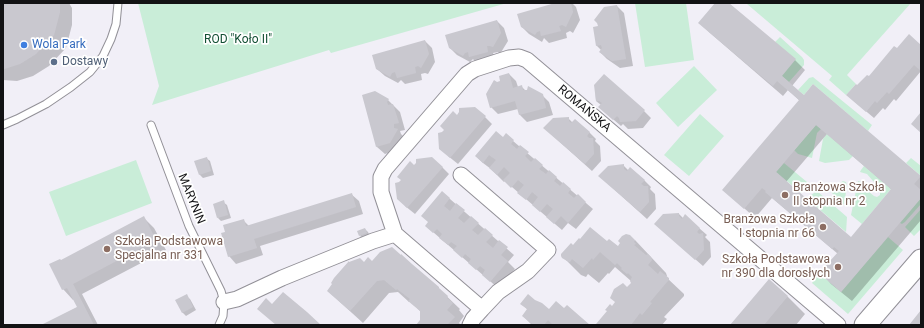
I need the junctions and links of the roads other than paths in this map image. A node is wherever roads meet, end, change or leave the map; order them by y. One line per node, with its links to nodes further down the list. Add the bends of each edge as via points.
1 (118, 3): 2 (lane, via 116,24 111,39 103,56 90,72 46,104)
2 (3, 125)
3 (151, 125): 7 (lane, MARYNIN, via 189,226)
4 (461, 175): 8 (street, via 548,250 528,272 498,292)
5 (395, 234): 7 (street, via 282,278 237,299); 8 (street); 11 (street, ROMAŃSKA, via 381,192 381,177 385,169 467,74 475,69 519,57 527,60)
6 (921, 260): 12 (street)
7 (224, 302): 9 (lane, MARYNIN)
8 (482, 309): 10 (street)
9 (219, 325)
10 (470, 325)
11 (838, 325)
12 (865, 325)

